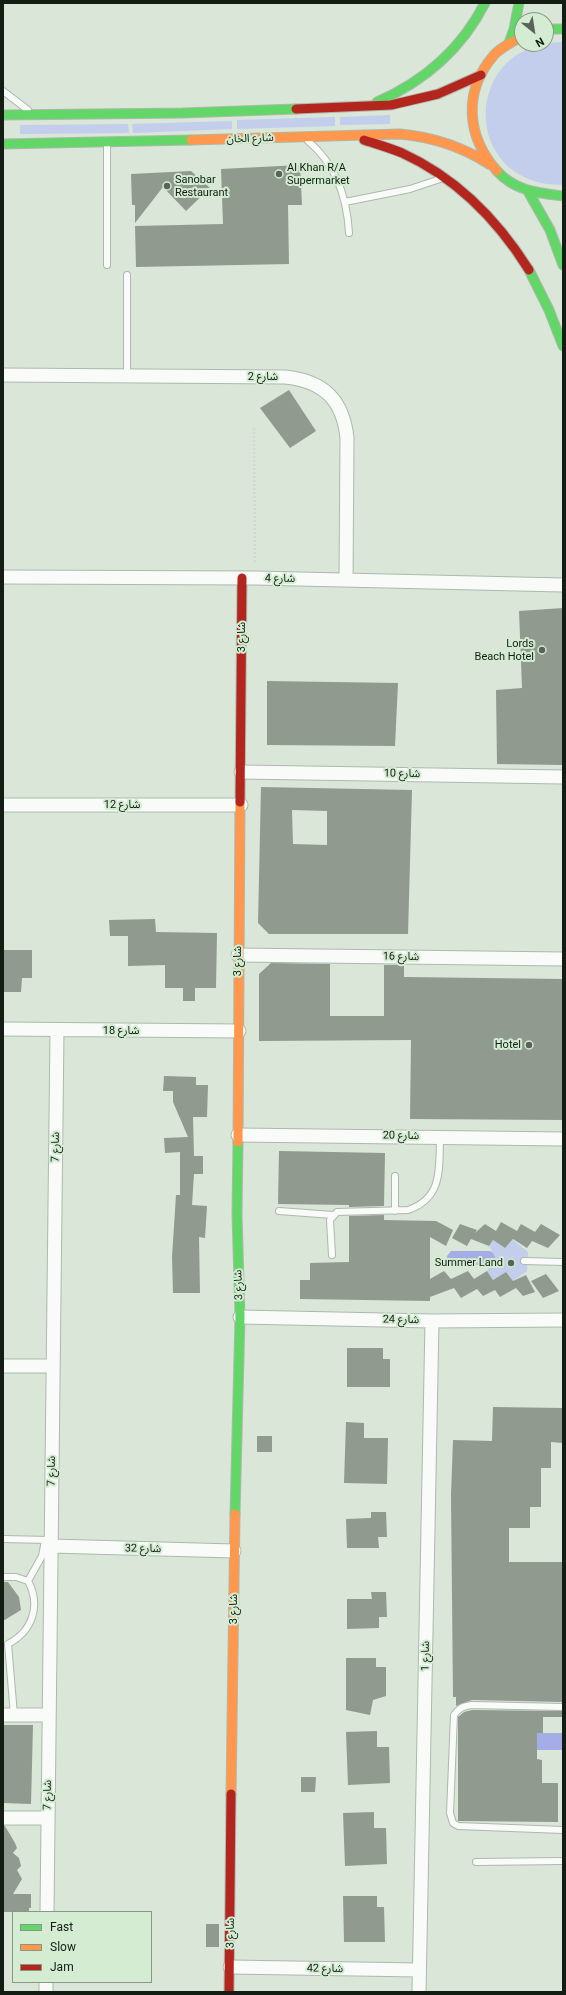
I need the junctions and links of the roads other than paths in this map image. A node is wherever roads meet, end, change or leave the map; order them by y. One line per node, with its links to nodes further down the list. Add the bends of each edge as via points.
1 (485, 3): 7 (main road, via 466,35 436,66 404,88)
2 (519, 3): 4 (main road)
3 (514, 40): 4 (main road)
4 (509, 43): 5 (main road, via 493,57)
5 (481, 75): 7 (main road, via 423,99); 14 (main road, via 473,98 472,121 478,144)
6 (3, 91): 9 (lane)
7 (363, 107): 9 (main road)
8 (3, 115): 9 (main road)
9 (33, 115)
10 (341, 136): 11 (main road, شارع الخان); 14 (main road, شارع الخان, via 400,134 432,137 462,147); 15 (main road, via 402,153)
11 (304, 138): 12 (main road, شارع الخان); 18 (lane, via 327,161 338,181)
12 (106, 143): 13 (main road, شارع الخان); 20 (lane)
13 (3, 144)
14 (489, 164): 16 (main road, via 507,181)
15 (446, 177): 18 (lane, via 410,189); 23 (main road, via 482,208 516,249 544,296)
16 (529, 193): 17 (main road); 21 (main road, via 550,230)
17 (563, 196)
18 (345, 202): 19 (lane)
19 (349, 233)
20 (107, 265)
21 (563, 265)
22 (127, 275): 25 (lane)
23 (563, 346)
24 (3, 375): 25 (street, شارع 2)
25 (127, 376): 28 (street, شارع 2, via 285,377 312,383 330,394 346,422)
26 (3, 577): 27 (street, شارع 4)
27 (249, 578): 28 (street, شارع 4); 30 (main road, شارع 3)
28 (346, 580): 29 (street, شارع 4)
29 (561, 583)
30 (241, 772): 31 (street, شارع 10); 33 (main road, شارع 3)
31 (563, 777)
32 (3, 805): 33 (street, شارع 12)
33 (241, 806): 34 (main road, شارع 3)
34 (238, 955): 35 (street, شارع 16); 38 (main road, شارع 3)
35 (563, 959)
36 (3, 1029): 37 (street, شارع 18)
37 (57, 1030): 38 (street, شارع 18); 53 (street, شارع 7)
38 (239, 1032): 39 (main road, شارع 3)
39 (238, 1135): 40 (street, شارع 20); 49 (main road, شارع 3)
40 (440, 1137): 41 (street, شارع 20); 43 (lane, via 438,1182 430,1197 416,1208)
41 (563, 1139)
42 (395, 1176): 43 (lane)
43 (394, 1211): 45 (lane, via 341,1211)
44 (279, 1212): 45 (lane)
45 (334, 1215): 46 (lane, via 330,1224)
46 (332, 1255)
47 (524, 1262): 48 (lane)
48 (563, 1262)
49 (240, 1317): 50 (street, شارع 24); 56 (main road, شارع 3)
50 (432, 1320): 51 (street, شارع 24); 70 (street, شارع 1)
51 (563, 1320)
52 (3, 1366): 53 (street)
53 (53, 1366): 55 (street, شارع 7)
54 (3, 1540): 55 (lane)
55 (49, 1542): 56 (street, شارع 32); 58 (lane); 62 (street, شارع 7)
56 (234, 1551): 69 (main road, شارع 3)
57 (3, 1578): 58 (lane, via 16,1577)
58 (28, 1581): 59 (lane, via 34,1596 33,1617 22,1635)
59 (6, 1645): 61 (lane)
60 (563, 1707): 65 (lane, via 472,1705 458,1709 454,1715 450,1813 453,1823 458,1826)
61 (8, 1715): 62 (street)
62 (49, 1715): 64 (street, شارع 7)
63 (3, 1818): 64 (street)
64 (48, 1818): 68 (street, شارع 7)
65 (563, 1830)
66 (563, 1861): 67 (lane)
67 (476, 1862)
68 (47, 1911)
69 (230, 1968): 70 (street, شارع 42); 71 (main road, شارع 3)
70 (419, 1970): 72 (street, شارع 1)
71 (229, 1992)
72 (419, 1992)

